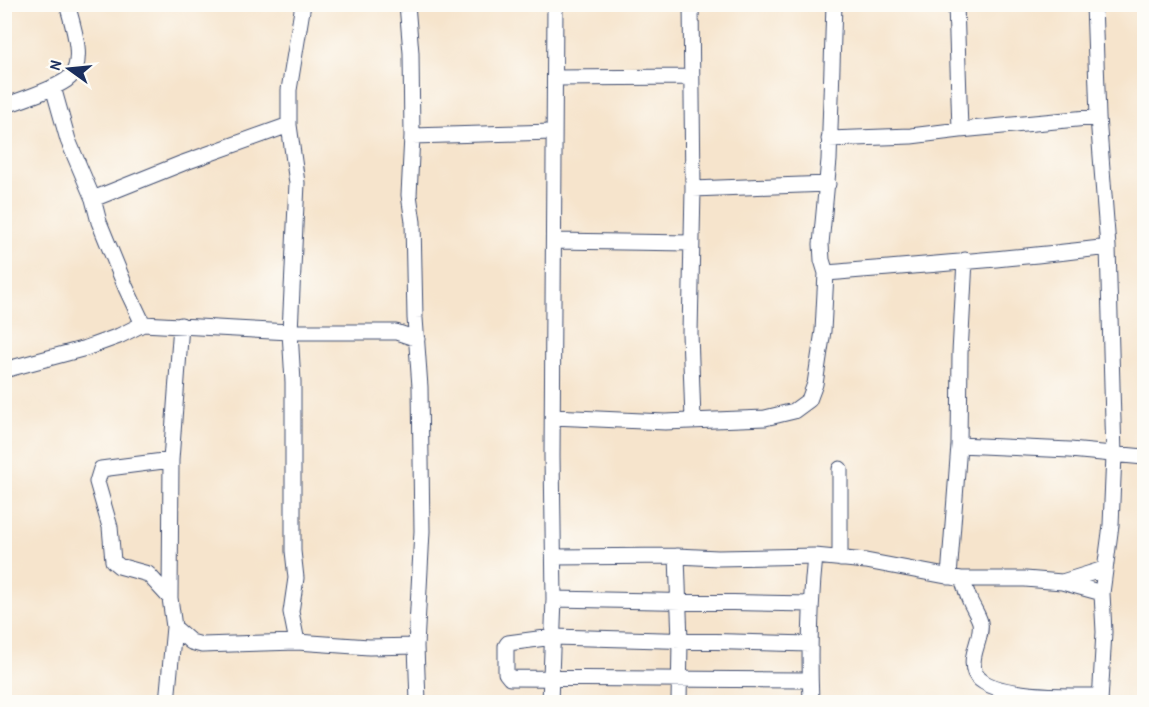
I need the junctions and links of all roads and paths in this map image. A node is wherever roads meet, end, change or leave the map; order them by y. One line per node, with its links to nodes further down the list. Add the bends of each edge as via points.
1 (67, 4): 11 (street, via 75,35 76,66 69,77)
2 (303, 4): 14 (street, via 289,90)
3 (407, 4): 17 (street)
4 (555, 4): 10 (street)
5 (691, 4): 9 (street)
6 (834, 4): 18 (street)
7 (956, 4): 15 (street)
8 (1094, 4): 13 (street)
9 (691, 77): 10 (street); 20 (street)
10 (555, 78): 16 (street)
11 (52, 87): 12 (street); 21 (street, via 68,140)
12 (4, 106)
13 (1098, 117): 15 (street); 24 (street)
14 (289, 125): 21 (street); 30 (street, via 297,183)
15 (960, 130): 18 (street)
16 (553, 132): 17 (street); 22 (street)
17 (412, 136): 27 (street, via 409,195)
18 (829, 139): 19 (street)
19 (828, 184): 20 (street); 26 (street, via 821,244)
20 (693, 189): 23 (street)
21 (93, 199): 28 (street)
22 (554, 241): 23 (street); 34 (street)
23 (692, 243): 35 (street)
24 (1108, 247): 25 (street, via 1013,259); 37 (street)
25 (964, 260): 26 (street); 36 (street)
26 (826, 273): 35 (street, via 823,331 809,400 794,411 765,418)
27 (416, 318): 31 (street); 32 (street)
28 (143, 324): 29 (street); 33 (street, via 86,348)
29 (181, 326): 30 (street); 39 (street)
30 (290, 332): 31 (street); 56 (street, via 296,578 291,612)
31 (396, 332): 32 (street)
32 (417, 339): 58 (street, via 422,531)
33 (4, 370)
34 (553, 417): 35 (street); 43 (street)
35 (693, 420)
36 (959, 445): 37 (street); 46 (street)
37 (1114, 455): 38 (street); 45 (street, via 1111,525)
38 (1144, 457)
39 (171, 460): 49 (street); 49 (street, via 101,469 97,482 110,527 113,561 148,574)
40 (840, 470): 44 (street)
41 (677, 556): 42 (street); 43 (street); 51 (street)
42 (815, 556): 44 (street); 52 (street)
43 (554, 557): 50 (street)
44 (840, 559): 46 (street)
45 (1104, 569): 47 (street); 48 (street)
46 (956, 578): 47 (street); 62 (street, via 980,623 973,661 975,673 984,682 1026,694)
47 (1062, 582): 48 (street)
48 (1102, 593): 62 (street, via 1104,632)
49 (170, 598): 53 (street)
50 (554, 599): 51 (street); 54 (street)
51 (679, 603): 52 (street); 55 (street)
52 (810, 604): 57 (street)
53 (174, 627): 56 (street, via 191,642 202,645); 63 (street)
54 (553, 637): 55 (street); 59 (street); 59 (street, via 511,641 506,646 506,673 510,678)
55 (680, 641): 57 (street); 60 (street)
56 (297, 642): 58 (street)
57 (809, 645): 61 (street)
58 (416, 646): 64 (street)
59 (550, 678): 60 (street); 65 (street)
60 (679, 680): 61 (street); 66 (street)
61 (810, 680): 67 (street)
62 (1099, 699)
63 (166, 702)
64 (418, 702)
65 (550, 702)
66 (679, 702)
67 (811, 702)

